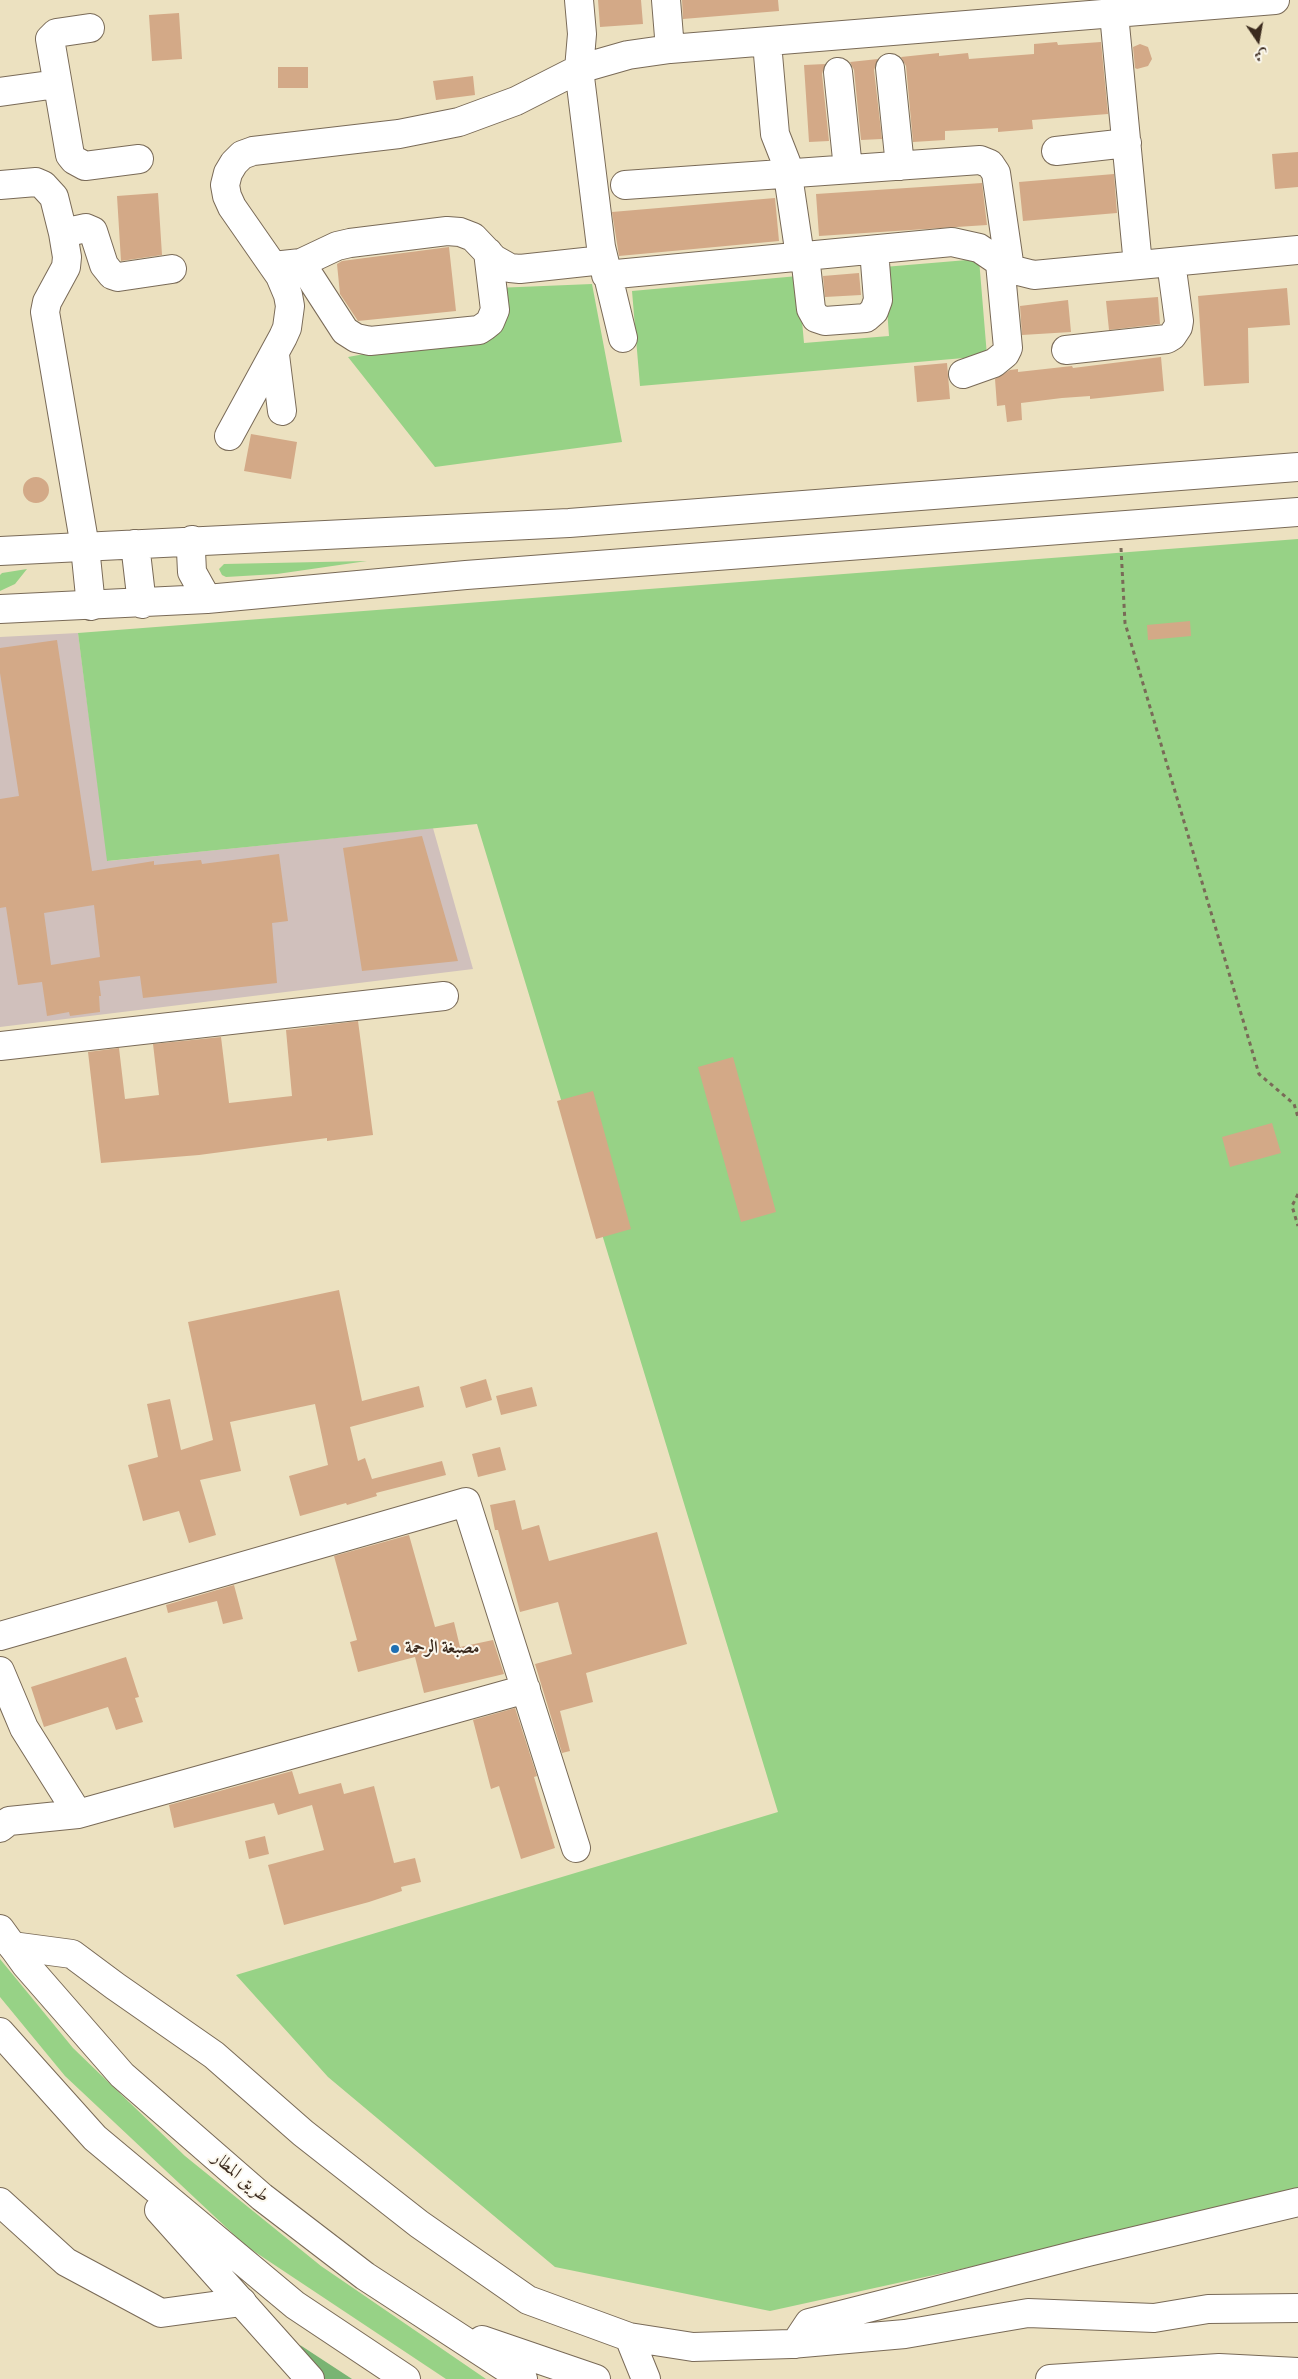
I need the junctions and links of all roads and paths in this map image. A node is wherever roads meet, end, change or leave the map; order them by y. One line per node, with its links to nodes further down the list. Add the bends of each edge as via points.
1 (579, 0): 10 (main road, via 582,34)
2 (666, 0): 8 (main road)
3 (1262, 0): 5 (main road)
4 (1021, 11): 5 (main road); 7 (main road)
5 (1114, 14): 14 (main road)
6 (90, 28): 12 (main road, via 56,34 50,39)
7 (767, 42): 8 (main road); 19 (main road, via 775,134)
8 (670, 49): 10 (main road, via 612,59)
9 (890, 68): 17 (main road)
10 (579, 70): 30 (main road, via 516,101 459,122 399,134 253,151 242,155 228,173 225,184 227,196); 32 (main road)
11 (838, 72): 18 (main road)
12 (57, 84): 13 (main road); 16 (main road, via 70,155 74,160 92,167)
13 (0, 92)
14 (1126, 143): 15 (main road); 29 (main road)
15 (1056, 151)
16 (139, 159)
17 (900, 166): 18 (main road); 31 (main road, via 980,160 990,164 996,173)
18 (848, 169): 19 (main road)
19 (788, 174): 20 (main road); 26 (main road)
20 (625, 185)
21 (0, 186): 22 (main road, via 36,182 50,190)
22 (63, 233): 33 (main road, via 86,228 93,230 104,265 118,277); 45 (main road, via 66,267 45,312)
23 (874, 250): 26 (main road); 26 (main road, via 878,300 874,311 866,318 825,321 816,318 811,309); 31 (main road, via 959,243 979,248)
24 (1298, 250): 27 (main road)
25 (488, 252): 28 (main road, via 473,237 446,231 350,243); 28 (main road, via 495,310 485,326 479,330 370,341 356,338 345,330); 32 (main road, via 502,264 520,269)
26 (802, 256): 32 (main road)
27 (1172, 262): 29 (main road); 35 (main road, via 1179,321 1172,336)
28 (301, 263): 30 (main road)
29 (1138, 265): 31 (main road, via 1034,275)
30 (273, 266): 36 (main road, via 285,286 290,306 287,328)
31 (1005, 266): 37 (main road, via 1008,348 994,363)
32 (605, 268): 34 (main road)
33 (172, 269)
34 (623, 338)
35 (1066, 350)
36 (274, 355): 38 (main road); 39 (main road)
37 (963, 374)
38 (282, 411)
39 (229, 436)
40 (1298, 467): 43 (main road, via 569,523)
41 (1298, 512): 42 (main road)
42 (1119, 525): 47 (main road, via 466,575); 53 (path, via 1125,623 1259,1074 1294,1104)
43 (192, 540): 44 (main road); 47 (main road, via 192,572)
44 (135, 544): 45 (main road); 48 (main road)
45 (85, 547): 46 (main road); 49 (main road)
46 (0, 551)
47 (207, 599): 48 (main road)
48 (142, 604): 49 (main road)
49 (91, 606): 50 (main road)
50 (0, 609)
51 (444, 996): 52 (main road)
52 (0, 1046)
53 (1298, 1117)
54 (1298, 1194): 55 (path, via 1292,1206)
55 (1298, 1226)
56 (0, 1636): 58 (main road, via 466,1502)
57 (0, 1671): 59 (main road, via 24,1728)
58 (526, 1689): 59 (main road); 61 (main road)
59 (78, 1814): 60 (main road, via 9,1821)
60 (0, 1828)
61 (576, 1848)
62 (6, 1937): 69 (main road, طريق المطار, via 26,1965 122,2075 262,2197 365,2276); 70 (main road, via 72,1954 214,2054 303,2133 420,2224 528,2300)
63 (0, 2032): 64 (main road)
64 (95, 2138): 67 (main road); 74 (main road, via 295,2305)
65 (0, 2202): 67 (main road, via 66,2262 161,2313)
66 (1298, 2202): 71 (main road, via 809,2323)
67 (242, 2302): 73 (main road)
68 (1298, 2308): 71 (main road, via 1208,2309 1154,2318 1028,2313 905,2334)
69 (443, 2326): 75 (main road, طريق المطار); 76 (main road)
70 (629, 2337): 71 (main road, via 694,2346); 77 (main road)
71 (795, 2344)
72 (1298, 2372): 78 (main road, via 1219,2368)
73 (310, 2379)
74 (406, 2379)
75 (523, 2379)
76 (596, 2379)
77 (646, 2379)
78 (1050, 2379)

